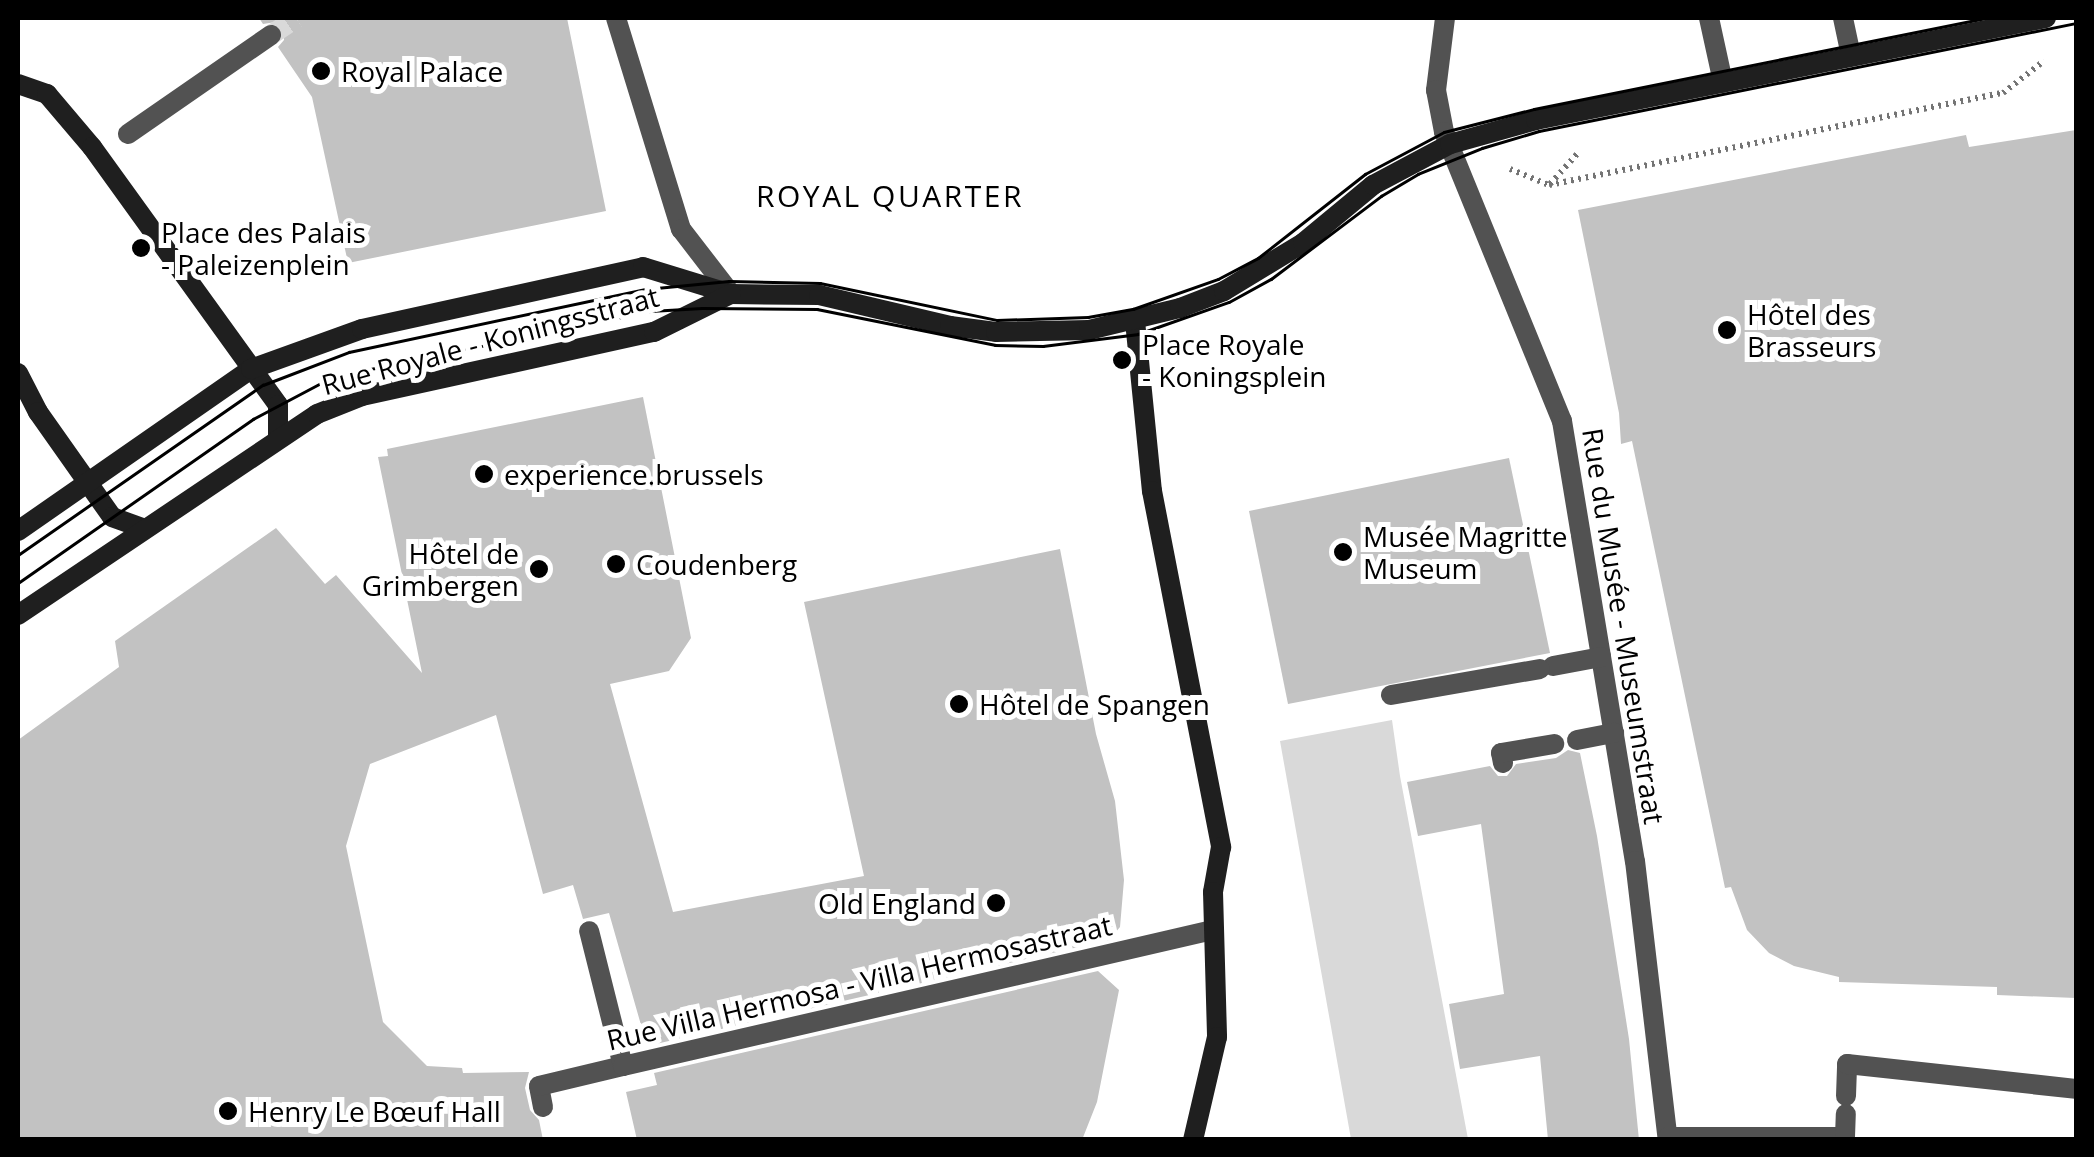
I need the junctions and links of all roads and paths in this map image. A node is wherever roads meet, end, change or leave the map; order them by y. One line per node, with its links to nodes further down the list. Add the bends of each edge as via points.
1 (616, 18): 13 (street, via 681,230)
2 (1445, 18): 12 (street, via 1436,90)
3 (1709, 18): 9 (street)
4 (1843, 18): 8 (street)
5 (2046, 18): 8 (street)
6 (271, 36): 11 (street)
7 (2054, 53): 12 (path, via 2003,94 1549,185)
8 (1851, 56): 9 (street)
9 (1723, 82): 12 (street)
10 (18, 84): 15 (street, via 47,94 92,147)
11 (128, 134)
12 (1450, 144): 14 (street, via 1373,185 1224,291); 22 (street, Rue du Musée - Museumstraat, via 1562,422)
13 (730, 294): 14 (street, via 818,296 996,332); 15 (street, Rue Royale - Koningsstraat, via 643,267 362,329); 17 (street, Rue Royale - Koningsstraat, via 654,332 362,396)
14 (1135, 322): 29 (street, via 1160,529 1216,810)
15 (251, 370): 17 (street, via 278,405); 18 (street, Rue Royale - Koningsstraat)
16 (18, 373): 18 (street)
17 (278, 436): 19 (street, Rue Royale - Koningsstraat)
18 (87, 483): 19 (street, via 112,517); 20 (street, Rue Royale - Koningsstraat)
19 (142, 528): 21 (street, Rue Royale - Koningsstraat)
20 (18, 531)
21 (18, 616)
22 (1601, 657): 23 (street); 24 (street, Rue du Musée - Museumstraat)
23 (1391, 695)
24 (1614, 733): 25 (street); 33 (street, Rue du Musée - Museumstraat)
25 (1576, 740)
26 (1554, 744): 27 (street, via 1501,754)
27 (1503, 763)
28 (589, 930): 30 (street)
29 (1213, 930): 30 (street, Rue Villa Hermosa - Villa Hermosastraat); 34 (street, via 1217,1038)
30 (623, 1066): 32 (street, Rue Villa Hermosa - Villa Hermosastraat, via 539,1086)
31 (2076, 1089): 33 (street, via 1847,1064 1845,1137)
32 (544, 1108)
33 (1668, 1138)
34 (1193, 1140)

